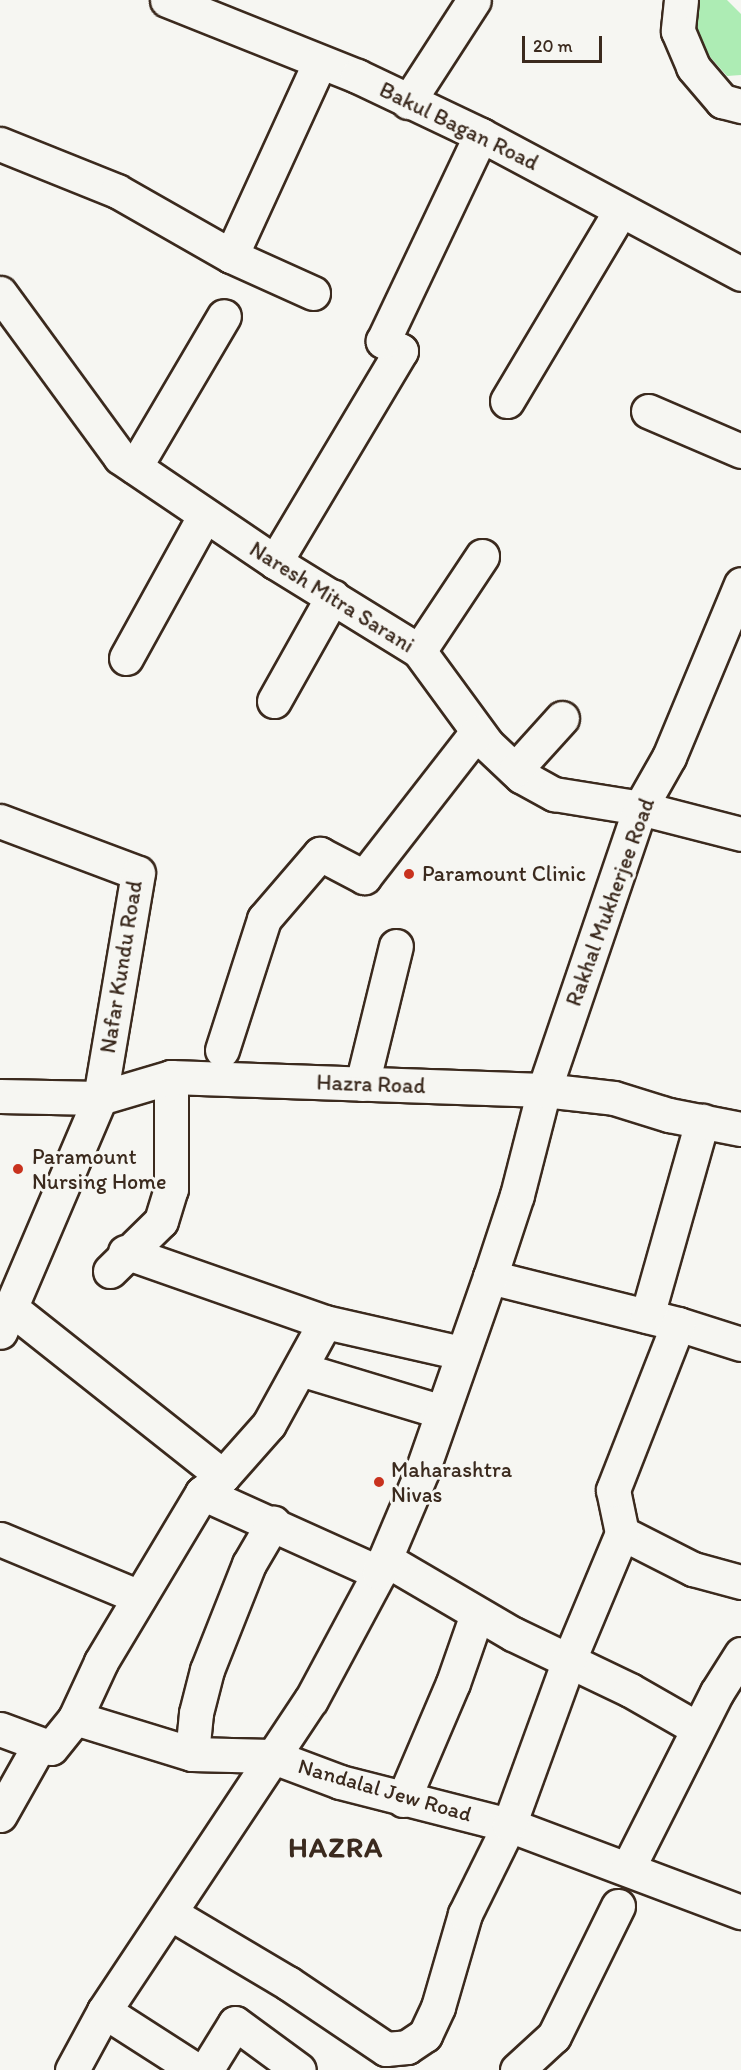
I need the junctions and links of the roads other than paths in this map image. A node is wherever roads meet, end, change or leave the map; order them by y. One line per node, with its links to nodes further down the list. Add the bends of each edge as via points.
1 (167, 0): 4 (street, Bakul Bagan Road)
2 (474, 0): 5 (street)
3 (681, 0): 6 (street, via 678,31 693,67 722,100)
4 (320, 62): 5 (street, Bakul Bagan Road); 10 (street)
5 (408, 102): 7 (street, Bakul Bagan Road)
6 (741, 106)
7 (481, 135): 9 (street, Bakul Bagan Road); 21 (street, via 383,341 401,351)
8 (0, 144): 10 (street, via 117,191)
9 (621, 210): 11 (street, Bakul Bagan Road); 15 (street)
10 (231, 256): 13 (street)
11 (741, 274)
12 (0, 293): 18 (street, Naresh Mitra Sarani, via 120,457)
13 (313, 293)
14 (224, 316): 18 (street)
15 (507, 401)
16 (648, 411): 17 (street)
17 (741, 451)
18 (135, 467): 19 (street, Naresh Mitra Sarani)
19 (205, 515): 21 (street, Naresh Mitra Sarani); 25 (street)
20 (482, 556): 24 (street)
21 (274, 562): 23 (street, Naresh Mitra Sarani)
22 (741, 584): 30 (street, Rakhal Mukherjee Road, via 669,757)
23 (333, 596): 24 (street, Naresh Mitra Sarani); 26 (street)
24 (419, 651): 28 (street, Naresh Mitra Sarani)
25 (126, 658)
26 (274, 701)
27 (562, 718): 29 (street)
28 (477, 732): 29 (street, Naresh Mitra Sarani); 34 (street, via 364,877 320,854 264,919)
29 (515, 770): 30 (street, Naresh Mitra Sarani, via 554,794)
30 (640, 808): 32 (street, Naresh Mitra Sarani); 37 (street, Rakhal Mukherjee Road)
31 (0, 821): 39 (street, Nafar Kundu Road, via 138,873)
32 (741, 834)
33 (396, 946): 36 (street)
34 (222, 1050)
35 (171, 1077): 36 (street, Hazra Road); 39 (street, Hazra Road); 45 (street, via 171,1189 161,1221 117,1262)
36 (362, 1084): 37 (street, Hazra Road)
37 (544, 1090): 40 (street, Hazra Road, via 614,1098); 42 (street, Rakhal Mukherjee Road, via 517,1196)
38 (0, 1096): 39 (street, Hazra Road)
39 (100, 1098): 44 (street, via 21,1274)
40 (702, 1121): 41 (street, Hazra Road); 43 (street)
41 (741, 1129)
42 (490, 1277): 43 (street); 47 (street, Rakhal Mukherjee Road)
43 (663, 1320): 46 (street); 52 (street, via 613,1490)
44 (6, 1321): 50 (street)
45 (325, 1322): 47 (street); 48 (street)
46 (741, 1344)
47 (462, 1353): 49 (street, Rakhal Mukherjee Road)
48 (300, 1369): 49 (street); 50 (street, via 268,1424)
49 (442, 1412): 54 (street, Rakhal Mukherjee Road)
50 (212, 1484): 51 (street); 56 (street)
51 (273, 1524): 54 (street); 64 (street, via 249,1564 207,1670 196,1713)
52 (622, 1533): 55 (street, via 693,1569); 59 (street)
53 (0, 1539): 56 (street)
54 (382, 1566): 57 (street); 65 (street, Rakhal Mukherjee Road, via 311,1700)
55 (741, 1582)
56 (139, 1597): 60 (street, via 101,1662)
57 (477, 1614): 59 (street); 66 (street, via 453,1683)
58 (741, 1654): 62 (street)
59 (569, 1660): 62 (street); 68 (street)
60 (75, 1718): 63 (street, via 51,1748); 64 (street, Nandalal Jew Road)
61 (0, 1729): 63 (street)
62 (698, 1729): 69 (street)
63 (40, 1744): 67 (street)
64 (192, 1754): 65 (street, Nandalal Jew Road)
65 (271, 1756): 66 (street, Nandalal Jew Road); 72 (street, Rakhal Mukherjee Road)
66 (403, 1800): 68 (street, Nandalal Jew Road, via 423,1801)
67 (0, 1815)
68 (509, 1825): 69 (street, Nandalal Jew Road); 72 (street, via 465,1914 438,2007 425,2035 407,2047 386,2049 288,1983)
69 (628, 1868): 71 (street, Nandalal Jew Road)
70 (618, 1906): 78 (street, via 554,2036)
71 (741, 1912)
72 (170, 1913): 73 (street, Rakhal Mukherjee Road)
73 (104, 2011): 74 (street, Rakhal Mukherjee Road); 75 (street)
74 (72, 2070)
75 (196, 2070)
76 (206, 2070): 77 (street, via 236,2023)
77 (299, 2070)
78 (517, 2070)

